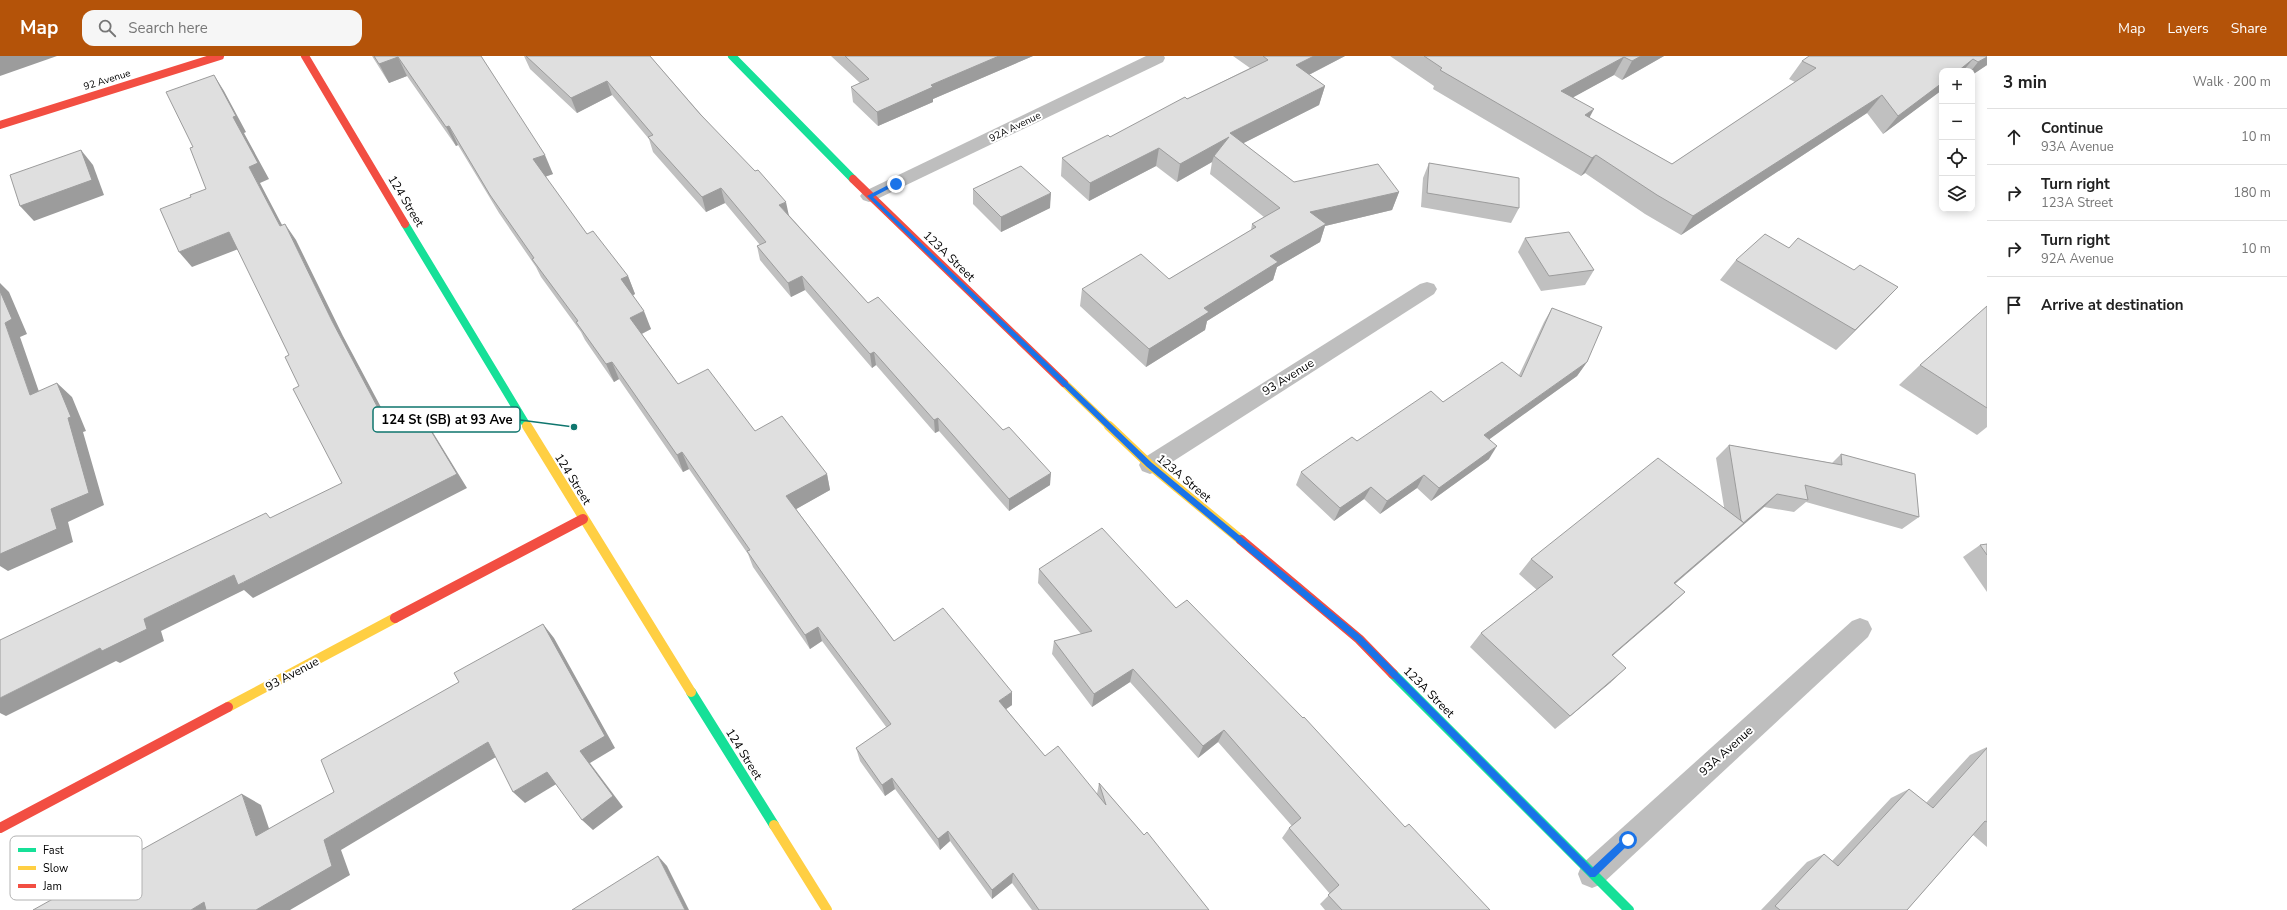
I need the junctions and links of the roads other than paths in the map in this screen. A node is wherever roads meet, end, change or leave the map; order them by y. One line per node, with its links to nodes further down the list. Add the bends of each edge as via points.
1 (220, 56): 5 (street, 92 Avenue)
2 (305, 56): 9 (street, 124 Street)
3 (732, 56): 6 (street, 123A Street)
4 (1154, 56): 6 (street, 92A Avenue, via 1157,58)
5 (0, 125)
6 (869, 196): 8 (street, 123A Street)
7 (1427, 289): 8 (street, 93 Avenue)
8 (1150, 465): 12 (street, 123A Street, via 1359,638)
9 (583, 519): 11 (street, 93 Avenue); 13 (street, 124 Street)
10 (1860, 628): 12 (street, 93A Avenue)
11 (0, 828)
12 (1592, 874): 14 (street, 123A Street)
13 (827, 910)
14 (1629, 910)

